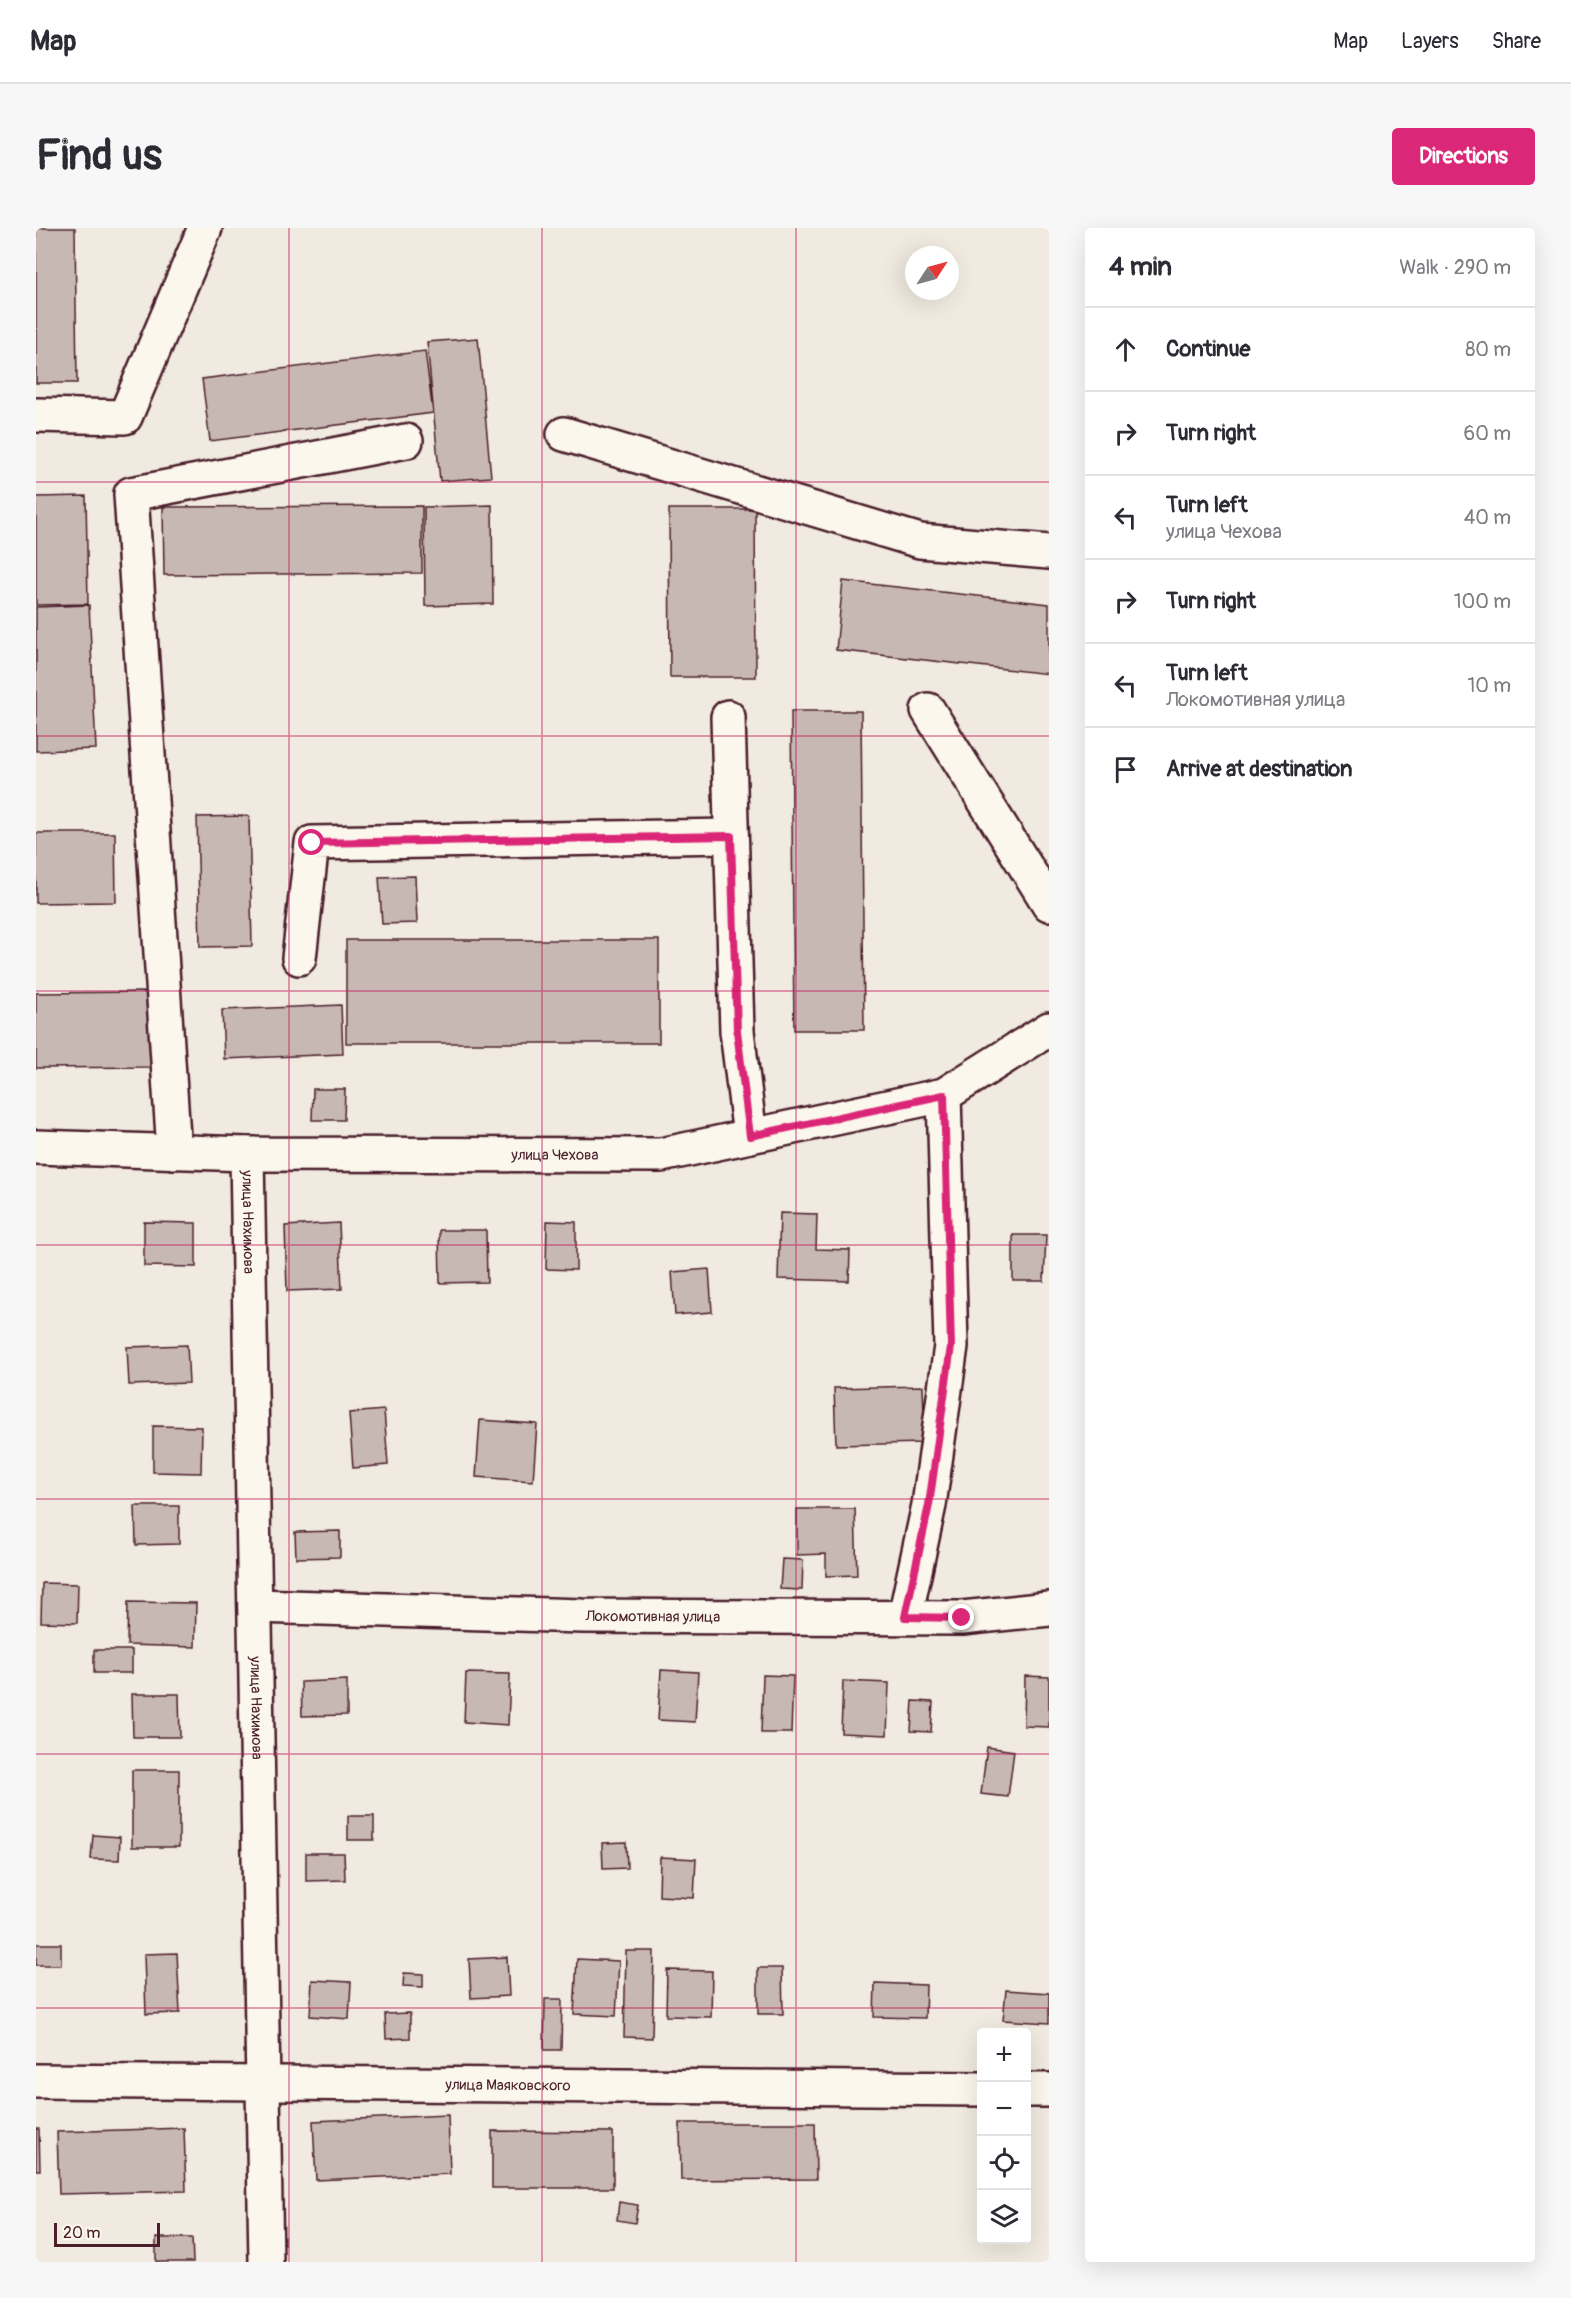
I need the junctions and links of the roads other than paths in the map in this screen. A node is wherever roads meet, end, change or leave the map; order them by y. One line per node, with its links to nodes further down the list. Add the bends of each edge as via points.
1 (205, 228): 2 (street, via 125,417)
2 (36, 415)
3 (564, 434): 5 (street, via 920,541)
4 (406, 441): 15 (street, via 131,494)
5 (1049, 552)
6 (928, 710): 9 (street)
7 (728, 717): 8 (street)
8 (731, 836): 10 (street, via 312,843); 13 (street, via 737,1031)
9 (1049, 904)
10 (298, 958)
11 (1049, 1029): 12 (street, улица Чехова)
12 (944, 1095): 13 (street, улица Чехова); 19 (street, via 951,1346 929,1505)
13 (750, 1136): 16 (street, улица Чехова, via 661,1155)
14 (36, 1147): 15 (street, улица Чехова)
15 (174, 1152): 16 (street, улица Чехова)
16 (247, 1154): 17 (street, улица Нахимова)
17 (255, 1606): 19 (street, Локомотивная улица, via 583,1616); 21 (street, улица Нахимова)
18 (1049, 1609): 19 (street, Локомотивная улица, via 962,1618)
19 (905, 1617)
20 (36, 2082): 21 (street, улица Маяковского)
21 (262, 2084): 22 (street, улица Маяковского); 25 (street, улица Нахимова)
22 (977, 2089)
23 (1031, 2090): 24 (street)
24 (1049, 2090)
25 (266, 2262)

